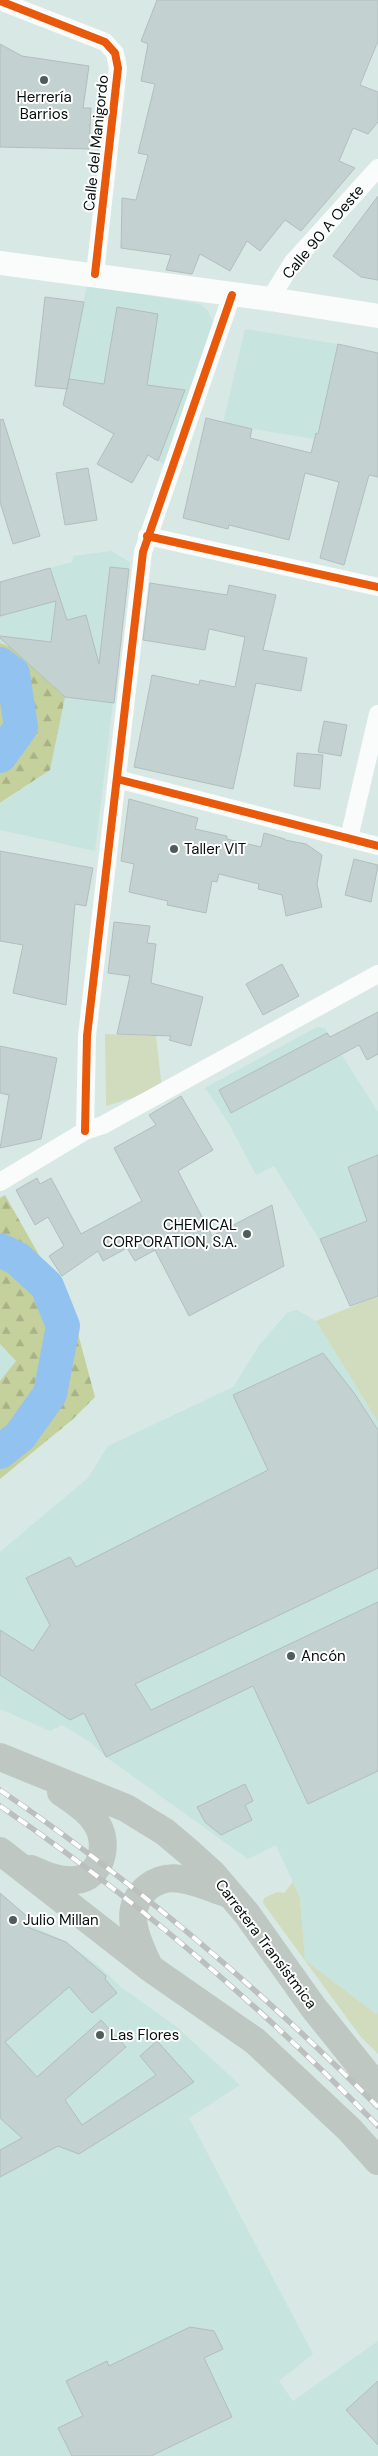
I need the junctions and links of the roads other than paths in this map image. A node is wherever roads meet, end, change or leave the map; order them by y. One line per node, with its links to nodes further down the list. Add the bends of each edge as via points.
1 (0, 1): 4 (street, Calle del Manigordo, via 106,42 115,53 118,68)
2 (378, 168): 6 (street, Calle 90 A Oeste, via 293,262)
3 (4, 263): 4 (main road)
4 (95, 274): 5 (main road)
5 (232, 295): 6 (main road); 8 (street)
6 (270, 298): 7 (main road)
7 (378, 316)
8 (147, 536): 9 (street); 11 (street)
9 (378, 587)
10 (378, 714): 12 (street)
11 (117, 779): 12 (street); 15 (street, via 86,1036)
12 (349, 838): 13 (street)
13 (378, 846)
14 (378, 974): 15 (street, via 103,1125)
15 (85, 1131): 16 (street)
16 (0, 1182)
17 (0, 1757): 18 (main road, Carretera Transístmica)
18 (35, 1773): 19 (main road, via 93,1817 103,1836 102,1856 92,1873 77,1880 56,1878); 20 (main road, Carretera Transístmica, via 126,1808 191,1854)
19 (4, 1854): 21 (main road)
20 (232, 1896): 21 (main road, via 181,1879 162,1880 145,1889 133,1906 132,1917 136,1939); 22 (main road, Carretera Transístmica, via 313,2007)
21 (150, 1968): 23 (main road, via 255,2041)
22 (378, 2088)
23 (378, 2160)

